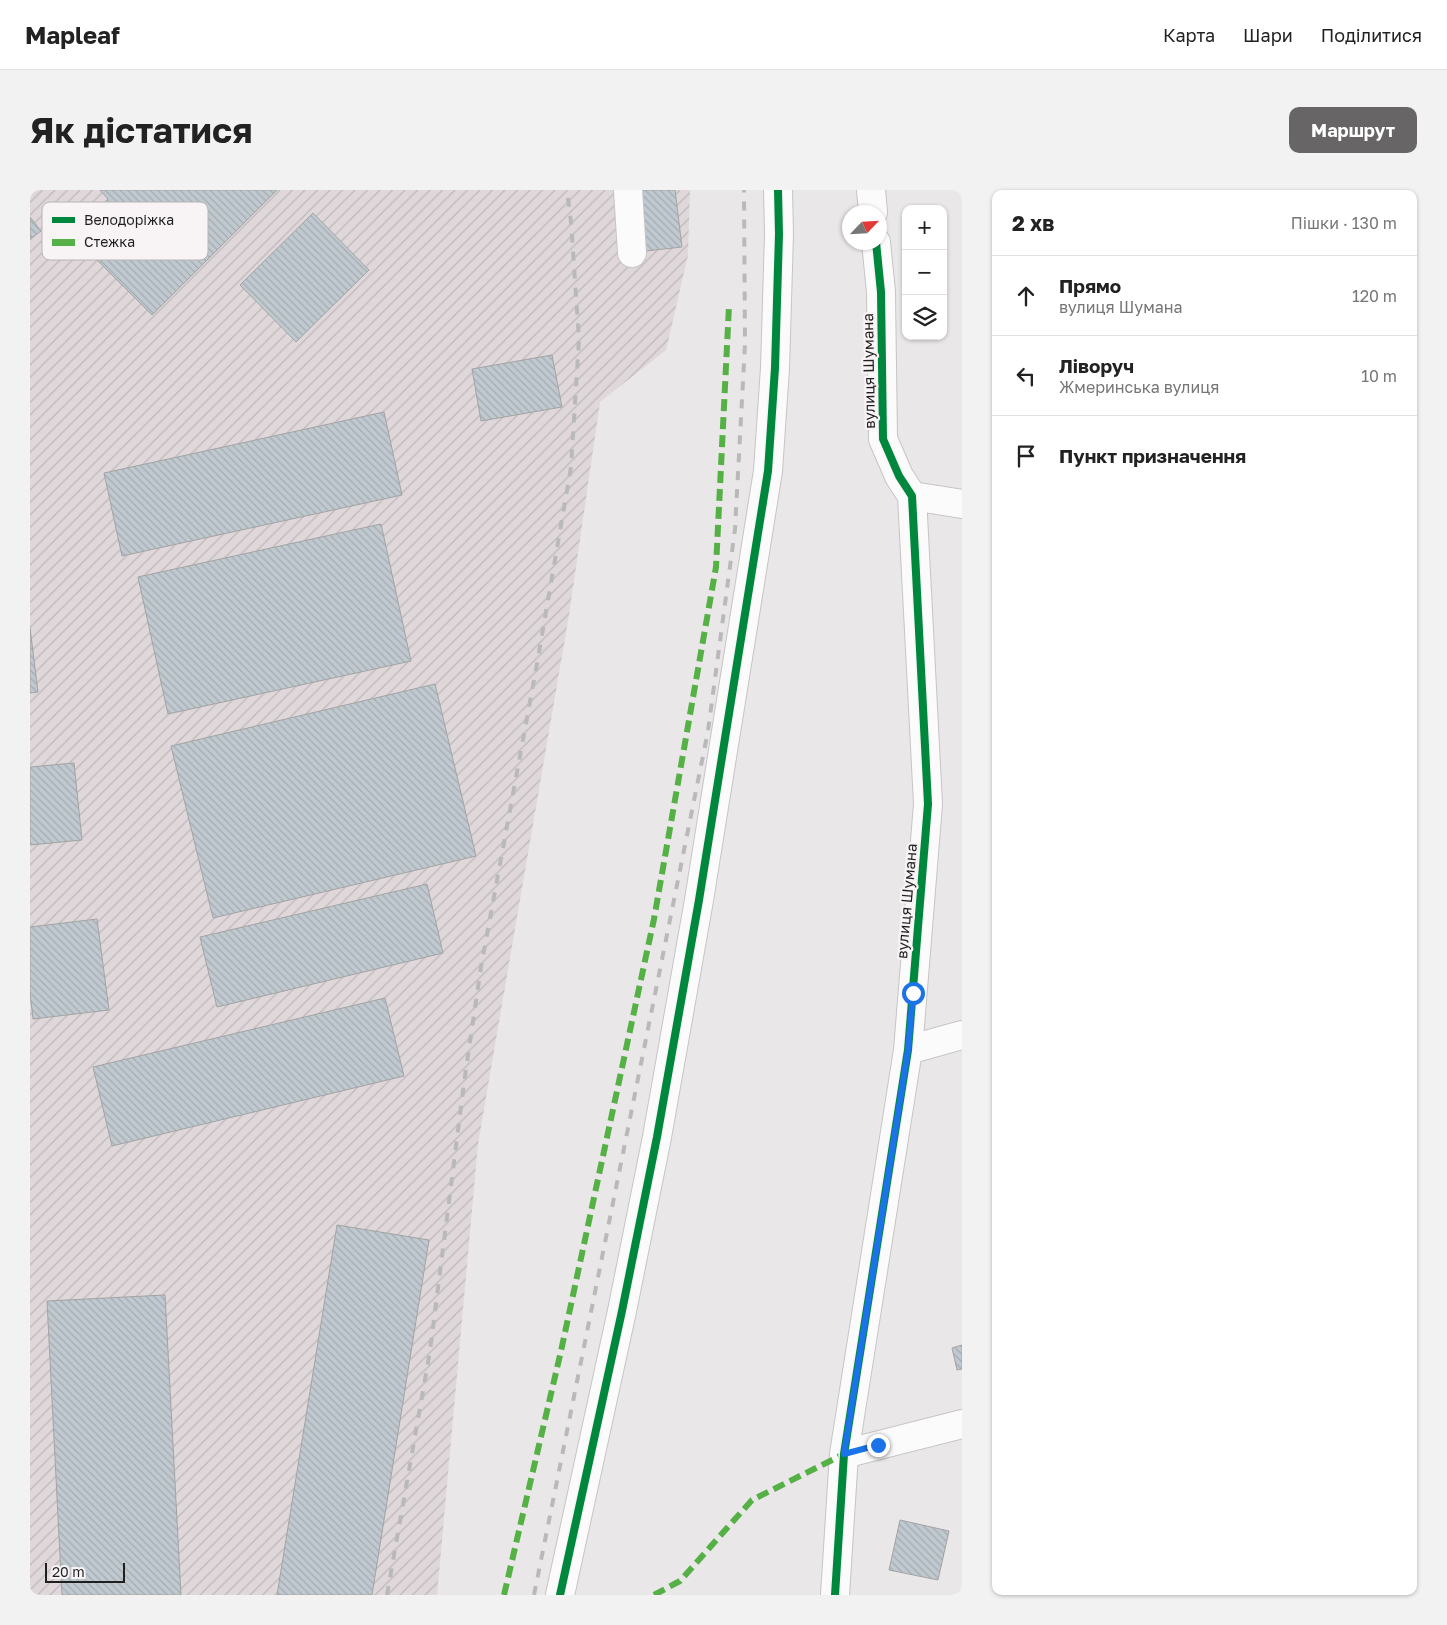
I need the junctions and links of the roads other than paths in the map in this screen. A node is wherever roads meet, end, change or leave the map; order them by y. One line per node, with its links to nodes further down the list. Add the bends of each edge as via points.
1 (628, 190): 6 (street)
2 (778, 190): 13 (street, via 776,368 768,471 658,1137)
3 (871, 190): 4 (street)
4 (872, 205)
5 (877, 250): 7 (street, вулиця Шумана, via 881,292 883,439 898,476)
6 (632, 253)
7 (912, 496): 8 (street); 10 (street, вулиця Шумана, via 928,804)
8 (962, 504)
9 (962, 1036): 10 (street)
10 (908, 1050): 12 (street, вулиця Шумана)
11 (962, 1424): 12 (street)
12 (844, 1454): 14 (street, вулиця Шумана)
13 (560, 1595)
14 (835, 1595)

